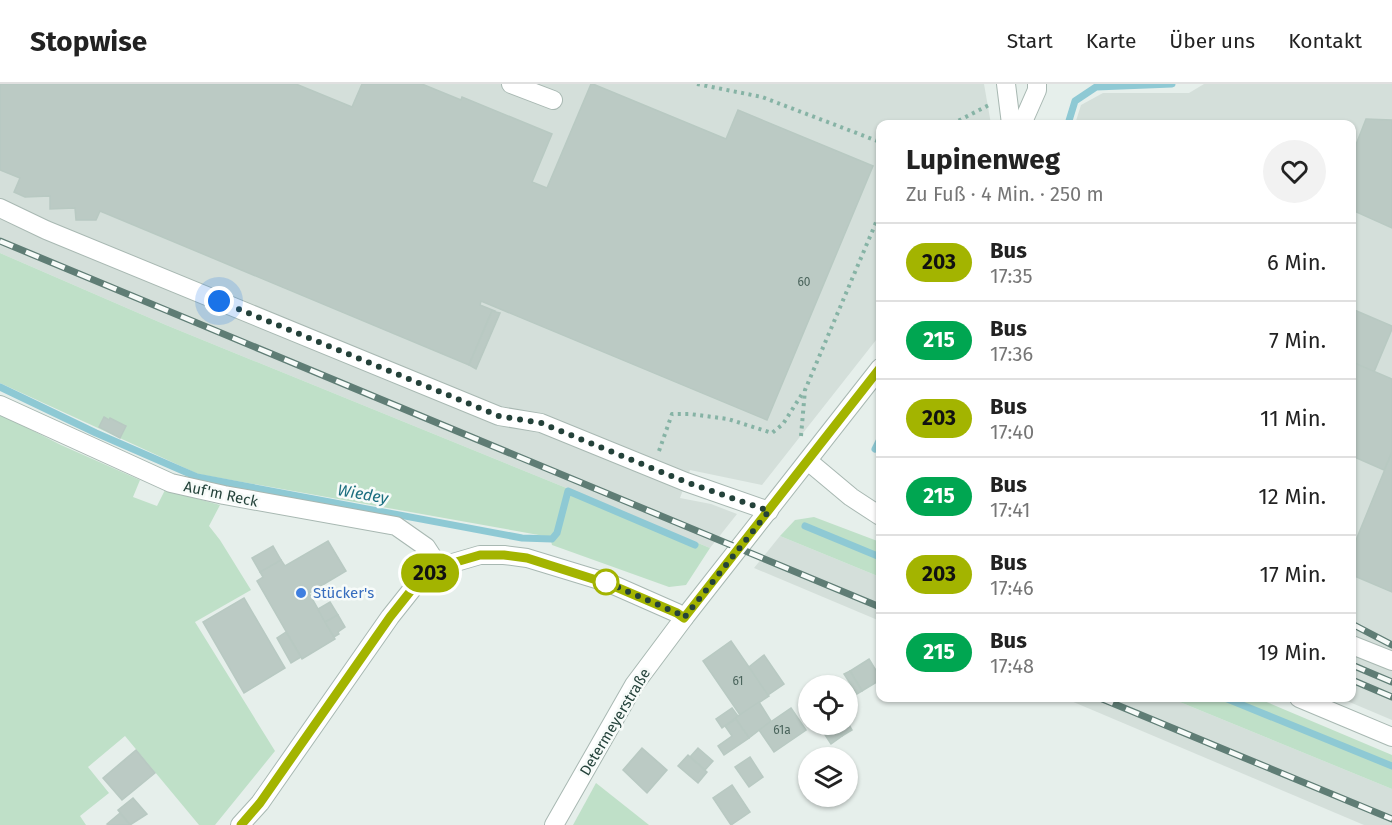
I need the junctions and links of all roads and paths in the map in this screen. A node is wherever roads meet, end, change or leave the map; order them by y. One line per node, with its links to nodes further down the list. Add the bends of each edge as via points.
1 (512, 84): 5 (street)
2 (697, 84): 10 (path, via 762,97)
3 (1006, 84): 8 (street)
4 (1037, 84): 9 (street)
5 (553, 100)
6 (991, 104): 7 (path)
7 (960, 120)
8 (1010, 120)
9 (1024, 120)
10 (876, 140)
11 (0, 208): 17 (street, via 499,416 541,423)
12 (876, 222): 14 (path)
13 (876, 373): 16 (street, Determeyerstraße)
14 (805, 390): 16 (path, via 801,434); 17 (path, via 783,424 772,433 728,419 672,414)
15 (0, 405): 20 (street, Auf'm Reck, via 171,483 396,526 426,547)
16 (808, 461): 18 (street, Determeyerstraße); 19 (street)
17 (653, 469): 18 (street)
18 (769, 511): 21 (street, Determeyerstraße)
19 (876, 513)
20 (439, 567): 21 (street, via 480,555 527,558 609,584); 26 (street, via 417,583 390,617 260,803)
21 (684, 618): 27 (street, Determeyerstraße, via 634,685)
22 (1356, 647): 23 (street)
23 (1392, 661)
24 (1309, 702): 25 (street)
25 (1392, 737)
26 (240, 825)
27 (554, 825)

